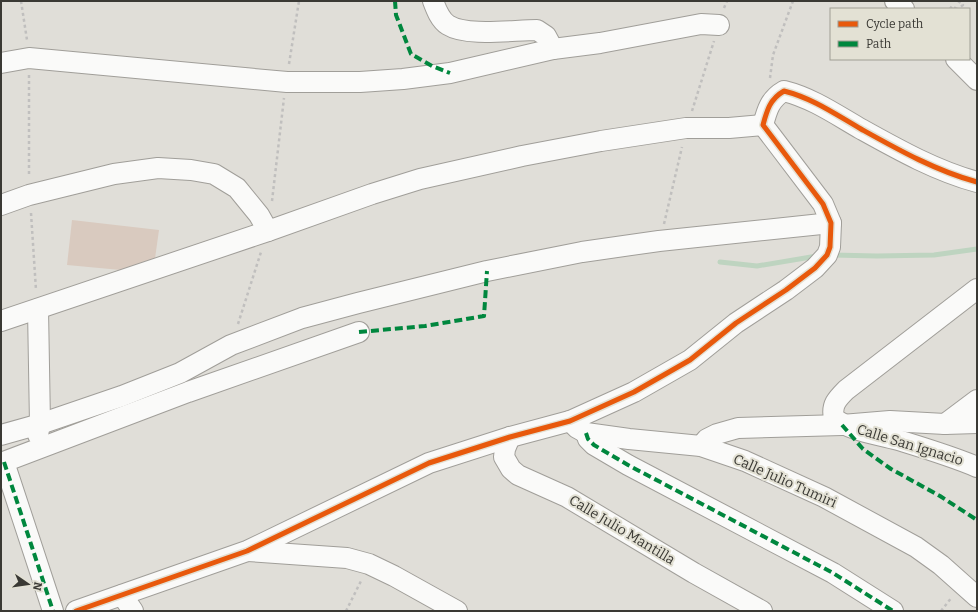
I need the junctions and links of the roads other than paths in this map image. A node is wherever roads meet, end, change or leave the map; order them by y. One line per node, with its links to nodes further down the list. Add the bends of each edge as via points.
1 (433, 1): 3 (street, via 447,24 464,31 537,30 546,36)
2 (719, 25): 3 (street, via 701,24)
3 (553, 49): 5 (street, via 450,72 360,82 287,82 29,58)
4 (957, 60): 6 (street)
5 (1, 63)
6 (977, 80)
7 (763, 125): 8 (street, via 766,113 776,96 784,91 806,98 935,167); 10 (street, via 823,204); 11 (street, via 686,128 522,156 414,181)
8 (977, 182)
9 (1, 205): 11 (street, via 29,195 114,174 158,168 191,170 214,174 237,188 259,215)
10 (831, 223): 16 (street, via 582,252 487,270 302,318 231,346); 23 (street, via 830,247 827,255 815,268 736,323 690,360)
11 (268, 231): 13 (street)
12 (977, 289): 22 (street, via 835,401 832,411 834,418)
13 (38, 309): 14 (street); 20 (street)
14 (1, 321)
15 (359, 332): 17 (street)
16 (180, 373): 17 (street); 20 (street)
17 (188, 392): 27 (street)
18 (977, 400): 21 (street)
19 (977, 423): 21 (street)
20 (40, 424): 24 (street); 27 (street)
21 (945, 424): 22 (street, via 890,420)
22 (842, 425): 26 (street, via 738,428 717,434); 29 (street, Calle San Ignacio, via 904,442)
23 (578, 427): 25 (street); 26 (street, Calle Julio Tumiri, via 629,439); 37 (street, via 594,445 628,465 833,574)
24 (1, 435)
25 (510, 437): 30 (street, via 429,464); 36 (street, Calle Julio Mantilla, via 504,457 518,475 567,498)
26 (701, 446): 31 (street, Calle Julio Tumiri, via 745,461 824,497 916,547)
27 (36, 451): 28 (street)
28 (3, 463): 33 (street)
29 (977, 467)
30 (247, 551): 32 (street); 35 (street, via 347,558 369,564)
31 (977, 597)
32 (127, 603): 34 (street)
33 (53, 611)
34 (76, 611)
35 (457, 611)
36 (762, 611)
37 (893, 611)

